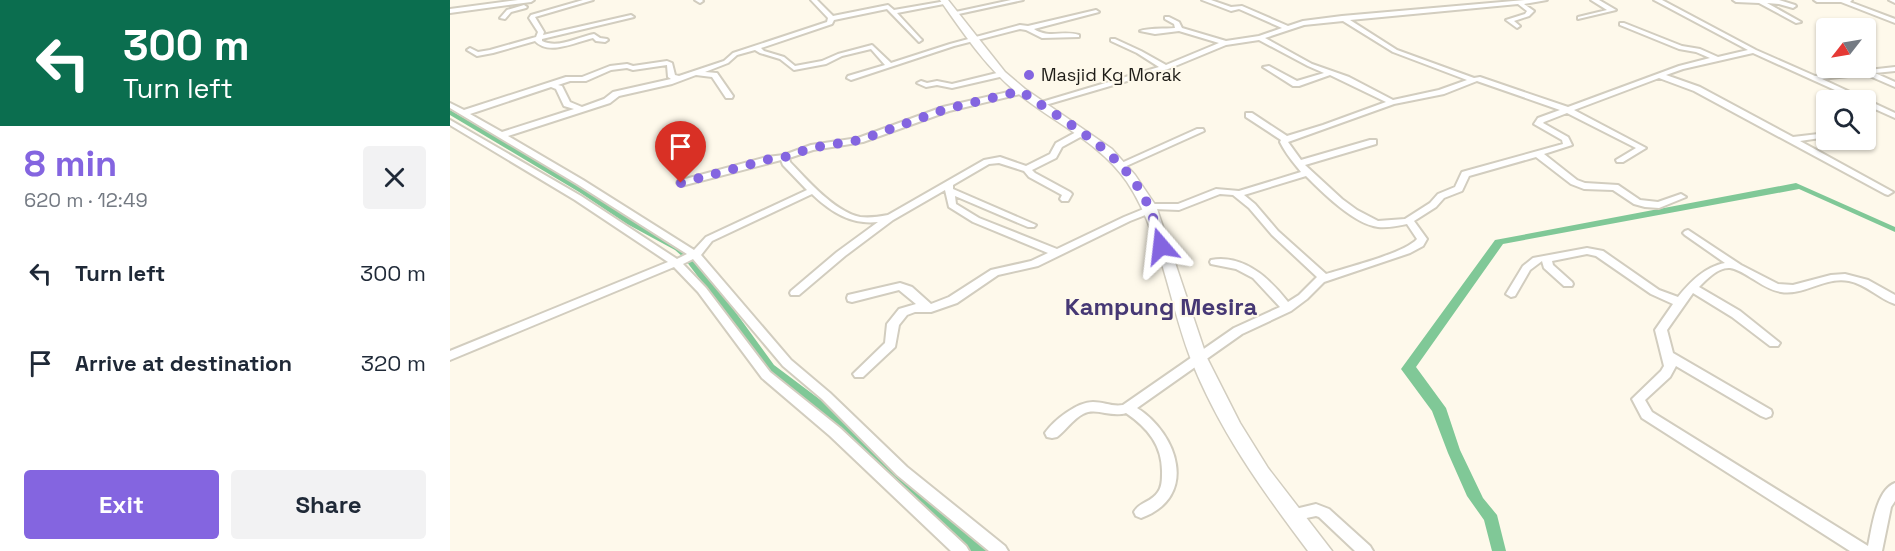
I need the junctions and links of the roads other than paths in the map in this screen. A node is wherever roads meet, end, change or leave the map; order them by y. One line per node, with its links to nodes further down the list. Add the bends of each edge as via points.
1 (481, 0): 20 (street)
2 (532, 0): 20 (street); 27 (street)
3 (590, 0): 41 (street, via 557,5 532,17)
4 (814, 0): 28 (street)
5 (1020, 0): 17 (street)
6 (1205, 0): 37 (street, via 1231,9 1240,7)
7 (1456, 0): 21 (street)
8 (1544, 0): 16 (street)
9 (1594, 0): 31 (street, via 1613,10)
10 (1657, 0): 50 (street)
11 (1736, 0): 14 (street)
12 (1817, 0): 15 (street)
13 (1856, 0): 15 (street)
14 (1759, 1): 19 (street); 33 (street)
15 (1843, 1): 32 (street)
16 (1521, 4): 18 (street); 26 (street, via 1531,11)
17 (948, 5): 23 (street); 43 (main road)
18 (1497, 5): 21 (street); 26 (street)
19 (1793, 6)
20 (477, 7): 22 (street)
21 (1466, 8): 30 (street)
22 (450, 11)
23 (894, 12): 28 (street, via 887,7); 45 (street)
24 (1096, 12): 36 (street)
25 (631, 16): 41 (street)
26 (1519, 17): 35 (street, via 1509,20)
27 (503, 18)
28 (832, 18): 48 (street, via 827,25)
29 (1167, 18): 38 (street, via 1177,23)
30 (1342, 18): 37 (street); 65 (street, via 1395,51)
31 (1580, 18)
32 (1895, 21)
33 (1798, 22)
34 (1622, 24): 51 (street)
35 (1518, 26)
36 (1029, 28): 40 (street, via 1039,35); 43 (street)
37 (1287, 28): 42 (street)
38 (1179, 29): 39 (street); 47 (street)
39 (1143, 31)
40 (1077, 36)
41 (539, 38): 44 (street, via 539,43 550,46 593,36); 49 (street, via 486,53)
42 (1260, 38): 47 (street); 58 (street)
43 (973, 39): 52 (street); 59 (main road)
44 (605, 40)
45 (919, 40)
46 (1113, 40): 54 (street)
47 (1224, 43): 54 (street)
48 (756, 47): 52 (street, via 794,68 872,47); 56 (street)
49 (470, 50)
50 (1754, 51): 51 (street); 64 (street)
51 (1715, 58): 60 (street)
52 (889, 65): 63 (street)
53 (1268, 67): 58 (street, via 1296,84)
54 (1166, 68): 73 (street)
55 (1895, 69): 57 (street)
56 (695, 72): 62 (street); 71 (street, via 714,75)
57 (1876, 72)
58 (1330, 73): 72 (street)
59 (1001, 74): 66 (street, via 949,86); 70 (main road)
60 (1659, 75): 77 (street); 87 (street, via 1696,89)
61 (1876, 77): 68 (street)
62 (679, 78): 67 (street, via 672,77 667,63 610,68 584,79); 76 (street, via 616,94)
63 (851, 78)
64 (1814, 78): 69 (street)
65 (1473, 80): 72 (street, via 1433,94); 77 (street)
66 (921, 83)
67 (551, 85): 76 (street, via 559,88 567,104); 78 (street)
68 (1895, 85)
69 (1840, 90)
70 (1021, 91): 73 (main road); 90 (street, via 946,109 860,140 811,148)
71 (729, 96)
72 (1392, 102): 86 (street)
73 (1040, 104): 83 (main road)
74 (450, 105): 78 (street)
75 (1876, 107): 80 (street)
76 (582, 109): 84 (street)
77 (1568, 110): 89 (street, via 1538,124 1565,139 1568,145); 91 (street, via 1642,148)
78 (464, 114): 84 (street)
79 (1249, 115): 86 (street)
80 (1895, 116)
81 (450, 122): 111 (street)
82 (1200, 131): 93 (street)
83 (1081, 133): 93 (main road); 94 (street, via 1060,144 1053,156)
84 (502, 135): 109 (street)
85 (1816, 136): 87 (street)
86 (1286, 139): 92 (street, via 1284,144)
87 (1790, 140): 99 (street)
88 (1373, 142): 92 (street)
89 (1538, 154): 101 (street, via 1575,182 1615,187 1637,202 1659,205); 105 (street, via 1466,173 1459,189 1440,196)
90 (785, 157): 96 (street); 98 (street)
91 (1620, 160)
92 (1298, 164): 95 (street)
93 (1122, 165): 103 (main road)
94 (1027, 169): 97 (street, via 991,161); 102 (street, via 1067,194)
95 (1306, 174): 100 (street); 105 (street, via 1365,219 1384,224)
96 (681, 183)
97 (949, 187): 104 (street); 106 (street); 108 (street, via 951,204 975,220)
98 (812, 191): 104 (street, via 851,218); 109 (street, via 709,239)
99 (1888, 192)
100 (1238, 194): 103 (street, via 1225,190 1179,207); 114 (street)
101 (1681, 197)
102 (1065, 198)
103 (1149, 208): 108 (street); 127 (main road)
104 (890, 218): 117 (street)
105 (1409, 221): 114 (street, via 1422,239 1419,244)
106 (1031, 225)
107 (1688, 233): 113 (street)
108 (1057, 253): 122 (street, via 1034,264 998,270 957,298)
109 (693, 255): 111 (street); 132 (street, via 787,363 826,396)
110 (1552, 257): 115 (street, via 1547,259 1548,266); 118 (street, via 1531,261); 121 (street, via 1587,251 1599,253 1655,292)
111 (678, 262): 126 (street); 132 (street, via 766,375)
112 (1215, 262): 123 (street, via 1233,264 1257,274)
113 (1741, 268): 116 (street, via 1722,265); 120 (street, via 1781,289 1845,277)
114 (1324, 278): 123 (street)
115 (1568, 284)
116 (1693, 288): 121 (street); 124 (street)
117 (795, 293)
118 (1511, 294)
119 (852, 298): 122 (street, via 900,286 920,304)
120 (1895, 300)
121 (1679, 302): 125 (street, via 1660,331)
122 (932, 308): 128 (street, via 899,314 893,324 891,344)
123 (1287, 308): 127 (street, via 1238,331)
124 (1774, 343)
125 (1667, 355): 130 (street); 140 (street, via 1670,366 1666,374 1638,399 1647,415)
126 (450, 356)
127 (1199, 358): 129 (street); 135 (main road, via 1232,427)
128 (859, 375)
129 (1127, 408): 131 (street, via 1113,412 1096,406 1084,408); 134 (street, via 1156,430 1169,460 1168,486 1163,497)
130 (1766, 413)
131 (1052, 433)
132 (903, 484): 136 (street); 137 (street)
133 (1895, 489): 141 (street, via 1884,505)
134 (1141, 512)
135 (1292, 515): 138 (main road); 139 (street, via 1316,510 1324,513)
136 (961, 551)
137 (1000, 551)
138 (1321, 551)
139 (1365, 551)
140 (1863, 551)
141 (1874, 551)

